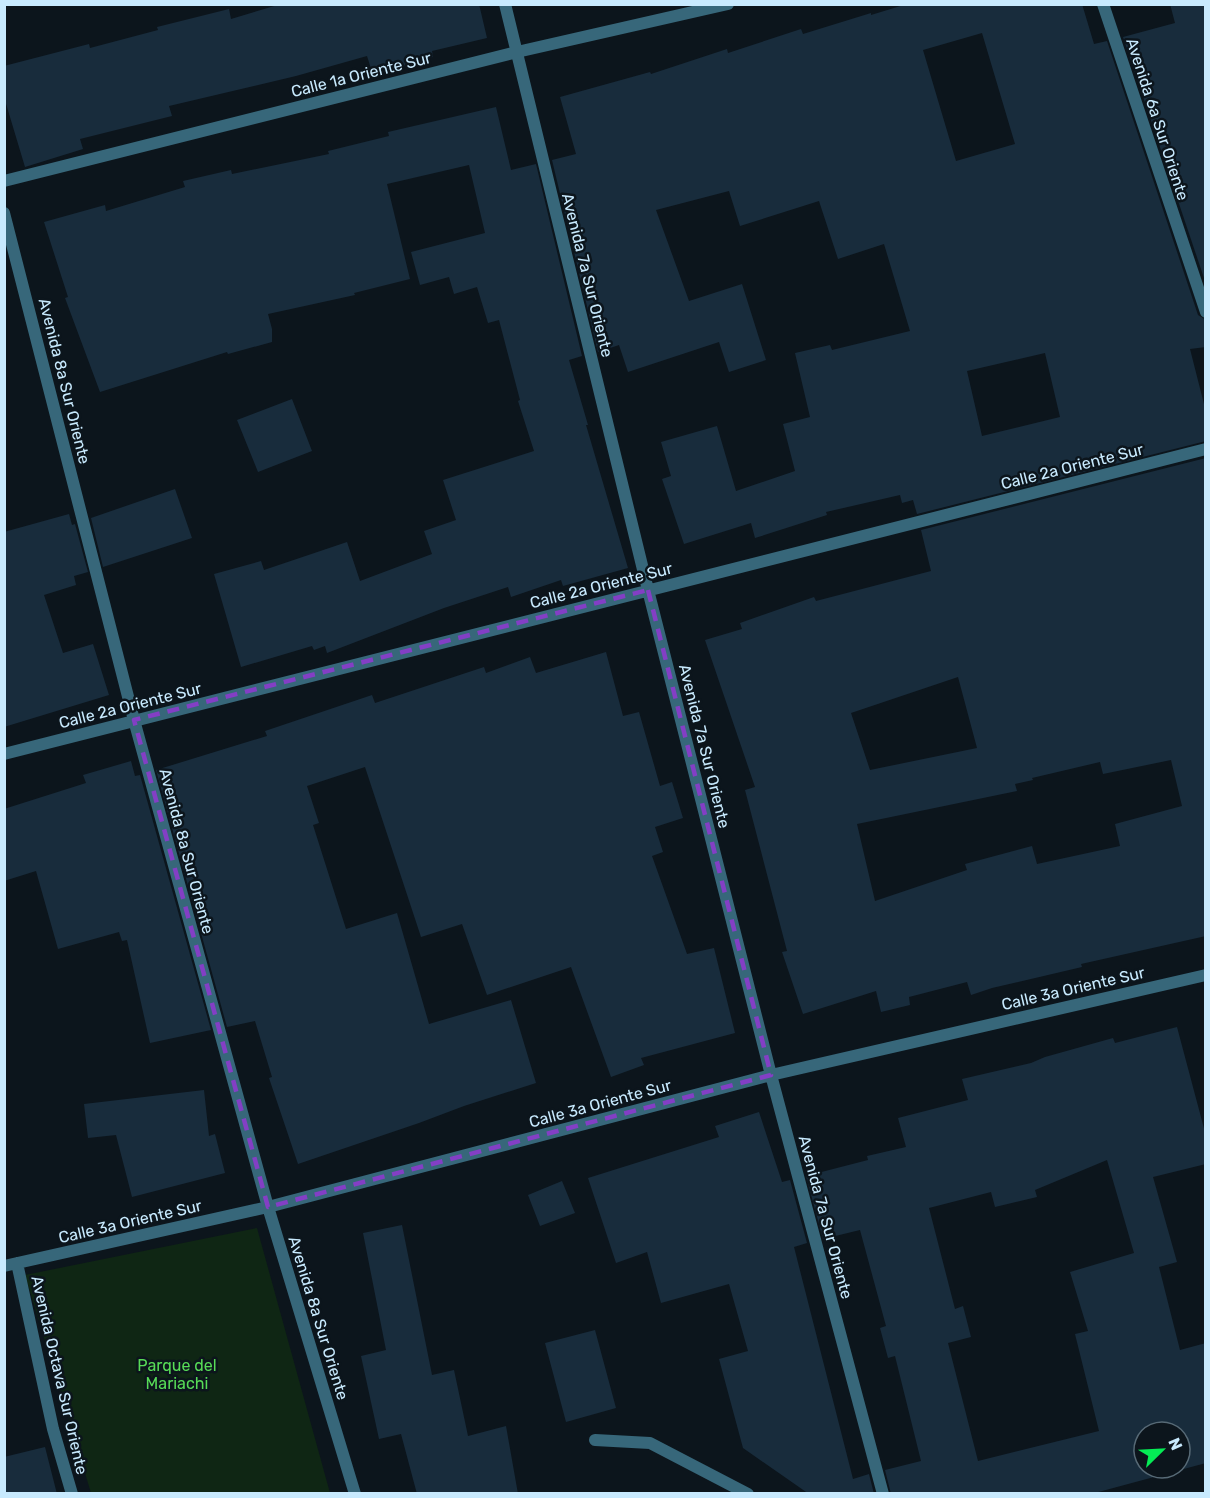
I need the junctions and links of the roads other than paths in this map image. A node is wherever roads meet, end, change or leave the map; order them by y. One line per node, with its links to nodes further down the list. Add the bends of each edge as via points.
1 (505, 4): 4 (street, Avenida 7a Sur Oriente)
2 (728, 4): 4 (street, Calle 1a Oriente Sur)
3 (1103, 4): 7 (street, Avenida 6a Sur Oriente)
4 (517, 52): 5 (street, Calle 1a Oriente Sur); 9 (street, Avenida 7a Sur Oriente)
5 (4, 181)
6 (4, 213): 10 (street, Avenida 8a Sur Oriente)
7 (1206, 312)
8 (1206, 449): 9 (street, Calle 2a Oriente Sur)
9 (648, 590): 10 (street, Calle 2a Oriente Sur); 13 (street, Avenida 7a Sur Oriente)
10 (134, 720): 11 (street, Calle 2a Oriente Sur); 14 (street, Avenida 8a Sur Oriente)
11 (4, 754)
12 (1206, 975): 13 (street, Calle 3a Oriente Sur)
13 (771, 1074): 14 (street, Calle 3a Oriente Sur); 21 (street, Avenida 7a Sur Oriente)
14 (268, 1208): 15 (street, Calle 3a Oriente Sur); 19 (street, Avenida 8a Sur Oriente)
15 (17, 1263): 16 (street, Calle 3a Oriente Sur); 18 (street, Avenida Octava Sur Oriente, via 52,1429)
16 (4, 1266)
17 (595, 1440): 20 (street, via 650,1443)
18 (72, 1494)
19 (355, 1494)
20 (748, 1494)
21 (883, 1494)

